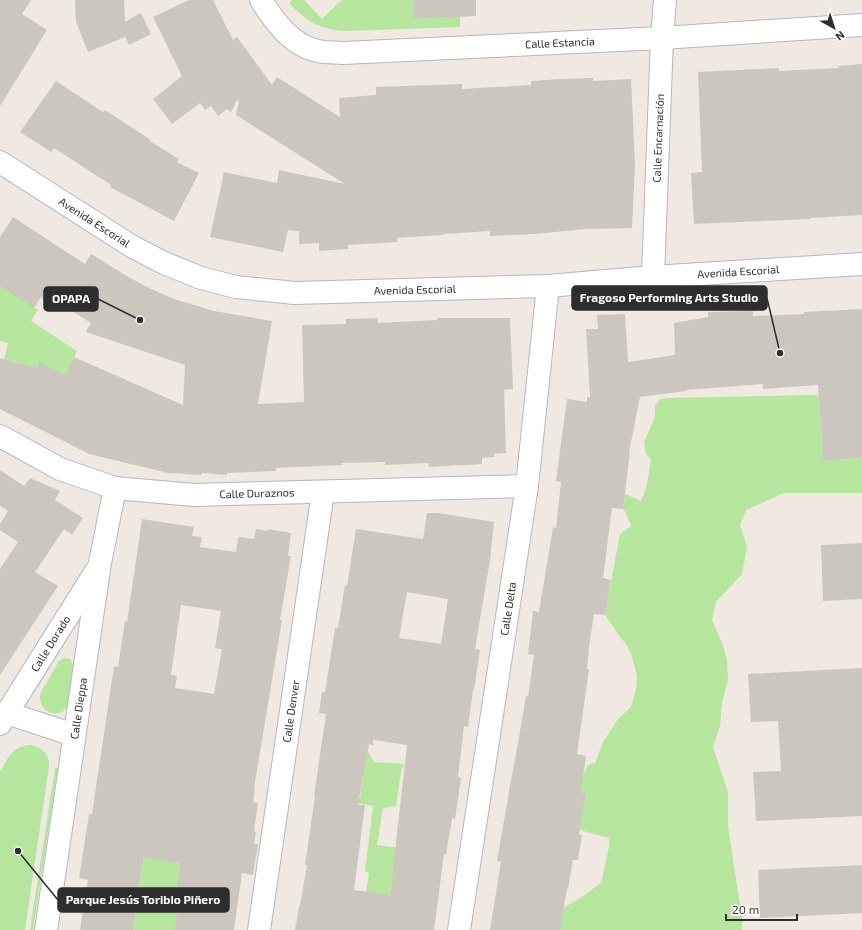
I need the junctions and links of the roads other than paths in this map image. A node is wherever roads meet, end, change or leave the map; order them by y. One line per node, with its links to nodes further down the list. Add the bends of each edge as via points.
1 (665, 0): 4 (street, Calle Encarnación)
2 (266, 8): 4 (street, Calle Estancia, via 286,33 317,51 344,53)
3 (862, 26): 4 (street, Calle Estancia)
4 (662, 38): 7 (street, Calle Encarnación)
5 (0, 162): 8 (street, Avenida Escorial, via 133,247 201,278 236,288 295,293)
6 (862, 264): 7 (street, Avenida Escorial)
7 (653, 277): 8 (street, Avenida Escorial)
8 (548, 286): 10 (street, Calle Delta)
9 (0, 436): 11 (street, Calle Duraznos, via 60,469)
10 (527, 486): 12 (street, Calle Duraznos); 18 (street, Calle Delta)
11 (115, 488): 12 (street, Calle Duraznos, via 194,495); 13 (street, Calle Dieppa)
12 (324, 492): 17 (street, Calle Denver)
13 (100, 563): 14 (street, Calle Dorado); 15 (street, Calle Dieppa)
14 (3, 719): 15 (street)
15 (74, 735): 16 (street, Calle Dieppa)
16 (46, 930)
17 (259, 930)
18 (459, 930)

